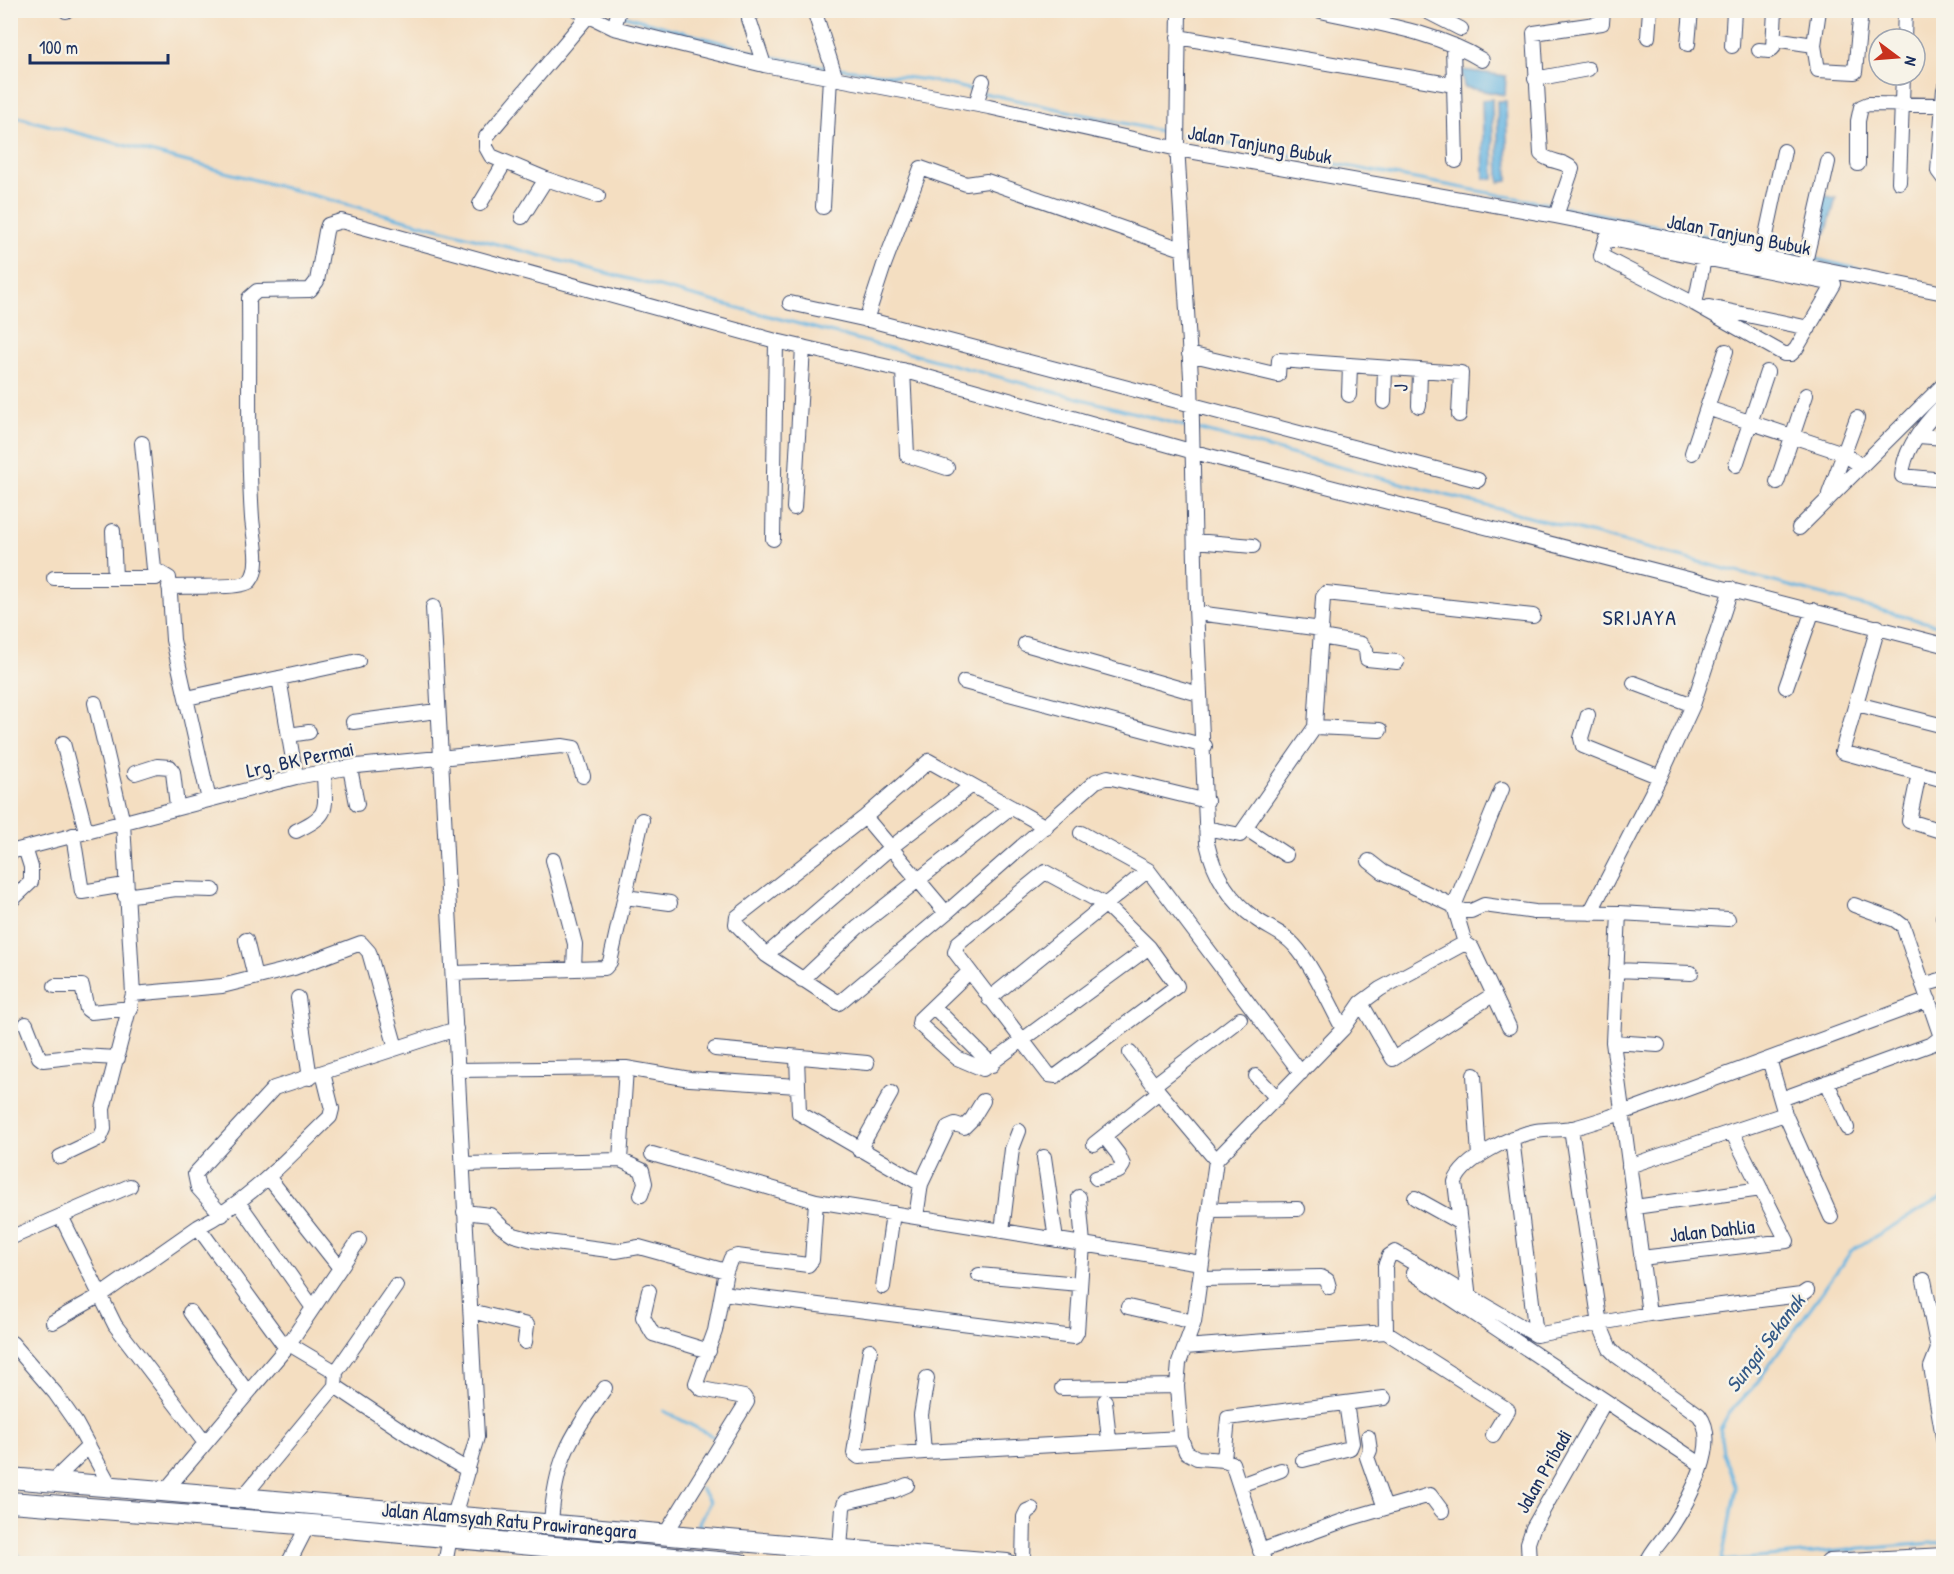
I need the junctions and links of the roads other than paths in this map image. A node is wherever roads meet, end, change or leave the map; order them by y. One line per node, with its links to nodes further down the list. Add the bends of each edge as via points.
1 (757, 10): 27 (street, via 749,20)
2 (814, 10): 29 (street)
3 (1179, 10): 18 (street)
4 (1317, 10): 22 (street)
5 (1424, 10): 17 (street)
6 (1603, 10): 30 (street, via 1602,23 1533,33)
7 (1650, 10): 19 (street)
8 (1691, 10): 21 (street)
9 (1734, 10): 24 (street)
10 (1775, 10): 20 (street)
11 (1819, 10): 23 (street)
12 (1861, 10): 23 (street, via 1854,72 1817,69)
13 (1905, 10): 16 (street)
14 (582, 13): 15 (street, Jalan Tanjung Bubuk); 42 (street, via 488,132 487,151)
15 (617, 20): 27 (street, Jalan Tanjung Bubuk)
16 (1904, 27)
17 (1461, 29)
18 (1178, 37): 32 (street); 38 (street)
19 (1648, 37)
20 (1774, 39): 23 (street); 25 (street, via 1771,50)
21 (1688, 44)
22 (1453, 45): 26 (street); 32 (street)
23 (1814, 45)
24 (1732, 46)
25 (1760, 50)
26 (1482, 60)
27 (764, 64): 29 (street, Jalan Tanjung Bubuk)
28 (1587, 69): 30 (street)
29 (832, 71): 35 (street, Jalan Tanjung Bubuk); 50 (street)
30 (1535, 79): 51 (street, via 1541,154 1572,169)
31 (982, 81): 35 (street)
32 (1454, 85): 41 (street)
33 (1903, 87): 36 (street)
34 (1944, 89): 37 (street)
35 (976, 104): 38 (street, Jalan Tanjung Bubuk)
36 (1902, 104): 37 (street); 44 (street, via 1861,107); 47 (street)
37 (1943, 105): 39 (street)
38 (1178, 147): 51 (street, Jalan Tanjung Bubuk); 54 (street)
39 (1942, 148): 46 (street, via 1938,171)
40 (1784, 151): 55 (street)
41 (1456, 161)
42 (506, 162): 45 (street); 49 (street)
43 (1828, 162): 57 (street)
44 (1858, 164)
45 (546, 178): 48 (street); 52 (street)
46 (1944, 179)
47 (1899, 182)
48 (598, 196)
49 (480, 204)
50 (823, 207)
51 (1560, 207): 53 (street, Jalan Tanjung Bubuk)
52 (522, 217)
53 (1600, 234): 56 (street, Jalan Tanjung Bubuk); 60 (street, via 1601,256)
54 (1182, 249): 61 (street, via 987,181 966,184 921,168); 66 (street)
55 (1763, 250): 56 (street, Jalan Tanjung Bubuk); 57 (street, Jalan Tanjung Bubuk)
56 (1708, 256): 60 (street); 62 (street, via 1834,284)
57 (1804, 264): 58 (street, Jalan Tanjung Bubuk)
58 (1944, 293)
59 (790, 303): 61 (street)
60 (1695, 304): 62 (street); 62 (street, via 1784,354 1794,352)
61 (866, 320): 79 (street)
62 (1809, 328)
63 (776, 341): 64 (street); 100 (street); 106 (street, via 335,222 326,231 317,281 310,290 256,291 249,298 255,564 251,581 230,587)
64 (803, 348): 69 (street); 97 (street)
65 (1726, 351): 78 (street)
66 (1189, 354): 67 (street, via 1278,375 1279,360); 79 (street)
67 (1350, 365): 68 (street); 73 (street)
68 (1385, 368): 70 (street); 75 (street)
69 (903, 370): 87 (street); 92 (street, via 907,455)
70 (1420, 371): 77 (street, J); 80 (street, via 1463,375)
71 (1767, 372): 82 (street)
72 (1944, 384): 91 (street)
73 (1349, 395)
74 (1806, 395): 83 (street)
75 (1384, 402)
76 (1944, 404): 84 (street)
77 (1419, 406)
78 (1707, 408): 82 (street); 88 (street)
79 (1191, 409): 87 (street); 93 (street)
80 (1459, 416)
81 (1857, 418): 89 (street)
82 (1750, 422): 83 (street); 90 (street)
83 (1791, 435): 89 (street); 95 (street)
84 (1919, 436): 85 (street); 94 (street, via 1902,466 1902,476)
85 (1944, 438)
86 (142, 443): 103 (street, via 154,569)
87 (1193, 448): 101 (street); 107 (street)
88 (1692, 453)
89 (1843, 453): 91 (street); 96 (street)
90 (1736, 465)
91 (1861, 466): 96 (street)
92 (947, 468)
93 (1478, 480)
94 (1944, 480)
95 (1777, 482)
96 (1828, 499): 98 (street)
97 (794, 508)
98 (1799, 528)
99 (112, 531): 105 (street)
100 (773, 539)
101 (1195, 541): 102 (street); 110 (street)
102 (1253, 546)
103 (162, 574): 105 (street, via 156,578); 106 (street, via 168,577)
104 (54, 578): 105 (street)
105 (115, 578)
106 (170, 587): 123 (street, via 173,640)
107 (1731, 589): 109 (street); 126 (street)
108 (433, 607): 127 (street)
109 (1813, 610): 112 (street); 121 (street)
110 (1197, 613): 113 (street); 122 (street)
111 (1533, 616): 113 (street, via 1329,592 1323,597)
112 (1878, 627): 115 (street); 125 (street)
113 (1322, 633): 117 (street, via 1361,644 1367,659); 131 (street)
114 (1025, 644): 122 (street)
115 (1944, 645)
116 (358, 661): 118 (street)
117 (1397, 662)
118 (279, 678): 123 (street); 134 (street)
119 (964, 682): 136 (street)
120 (1634, 683): 126 (street)
121 (1786, 687)
122 (1199, 694): 136 (street)
123 (187, 698): 148 (street)
124 (95, 703): 155 (street)
125 (1857, 704): 130 (street); 140 (street, via 1842,752)
126 (1693, 705): 144 (street)
127 (437, 711): 129 (street); 137 (street)
128 (1588, 715): 144 (street, via 1581,738 1583,746)
129 (352, 722)
130 (1944, 726)
131 (1315, 727): 132 (street); 158 (street)
132 (1380, 730)
133 (309, 732): 134 (street)
134 (289, 735): 143 (street)
135 (63, 743): 161 (street)
136 (1205, 746): 149 (street)
137 (440, 757): 138 (street, Lrg. BK Permai); 142 (street, Lrg. BK Permai, via 570,746 578,751); 190 (street)
138 (350, 768): 141 (street, Lrg. BK Permai); 150 (street)
139 (135, 773): 151 (street, via 157,766 170,767)
140 (1919, 773): 145 (street); 160 (street, via 1909,821)
141 (324, 774): 143 (street, Lrg. BK Permai); 159 (street, via 323,812 319,820)
142 (583, 776)
143 (296, 777): 148 (street, Lrg. BK Permai)
144 (1660, 777): 180 (street)
145 (1944, 780)
146 (971, 786): 152 (street); 153 (street, via 928,761); 164 (street)
147 (1502, 789): 178 (street)
148 (209, 800): 151 (street, Lrg. BK Permai)
149 (1207, 801): 156 (street, via 1105,777); 157 (street)
150 (357, 804)
151 (177, 806): 155 (street, Lrg. BK Permai)
152 (1011, 807): 156 (street); 170 (street)
153 (865, 817): 164 (street); 186 (street, via 736,919 736,924)
154 (642, 820): 173 (street)
155 (123, 823): 161 (street, Lrg. BK Permai); 171 (street)
156 (1046, 827): 179 (street)
157 (1206, 828): 158 (street, via 1236,836); 208 (street, via 1212,865 1220,881 1256,919 1294,944)
158 (1245, 828): 166 (street)
159 (296, 831)
160 (1944, 832)
161 (79, 833): 163 (street, Lrg. BK Permai); 171 (street, via 81,892)
162 (1081, 833): 169 (street)
163 (25, 848): 165 (street, Lrg. BK Permai); 174 (street, via 31,882)
164 (889, 849): 170 (street); 186 (street)
165 (10, 852)
166 (1286, 855)
167 (553, 860): 187 (street, via 575,944)
168 (1369, 861): 178 (street, via 1383,872)
169 (1148, 870): 176 (street); 222 (street)
170 (916, 881): 179 (street); 194 (street, via 857,928)
171 (125, 890): 172 (street); 201 (street)
172 (213, 890)
173 (624, 897): 175 (street); 187 (street, via 608,965 601,969)
174 (13, 899)
175 (670, 903)
176 (1106, 905): 185 (street); 189 (street, via 1045,872 958,943 956,956); 199 (street)
177 (1854, 905): 195 (street, via 1903,926)
178 (1454, 906): 180 (street, via 1463,911 1484,905 1535,912); 184 (street)
179 (946, 913): 194 (street, via 840,1002)
180 (1590, 913): 181 (street)
181 (1619, 913): 182 (street); 188 (street)
182 (1728, 919)
183 (246, 940): 192 (street)
184 (1465, 943): 197 (street, via 1472,948); 202 (street, via 1380,989)
185 (1149, 947): 209 (street); 209 (street, via 1177,988 1060,1075 1049,1075)
186 (766, 955): 194 (street)
187 (574, 968): 190 (street)
188 (1616, 970): 191 (street); 210 (street)
189 (969, 972): 199 (street); 203 (street)
190 (453, 973): 207 (street)
191 (1691, 973)
192 (255, 977): 201 (street); 212 (street, via 294,968 361,943 369,952)
193 (1944, 979): 195 (street)
194 (802, 980)
195 (1923, 985): 200 (street)
196 (55, 986): 201 (street, via 82,986 91,1012)
197 (1494, 994): 202 (street, via 1393,1059); 206 (street)
198 (298, 998): 224 (street)
199 (989, 999): 209 (street)
200 (1929, 1000): 217 (street); 226 (street, via 1941,1034 1939,1040)
201 (132, 1001): 216 (street)
202 (1361, 1004): 208 (street)
203 (934, 1006): 219 (street); 219 (street, via 920,1019 920,1025 957,1058 981,1069)
204 (1240, 1019): 228 (street)
205 (26, 1024): 216 (street, via 43,1060 80,1056)
206 (1509, 1027)
207 (456, 1029): 212 (street); 221 (street)
208 (1343, 1029): 222 (street)
209 (1020, 1040): 219 (street)
210 (1613, 1042): 211 (street); 233 (street)
211 (1658, 1045)
212 (396, 1048): 224 (street)
213 (715, 1049): 215 (street)
214 (1130, 1053): 228 (street)
215 (797, 1057): 218 (street); 227 (street)
216 (118, 1058): 242 (street, via 103,1109 103,1134)
217 (1770, 1059): 231 (street); 233 (street)
218 (867, 1063)
219 (992, 1065)
220 (626, 1068): 221 (street); 227 (street, via 690,1079); 245 (street)
221 (457, 1070): 247 (street)
222 (1301, 1072): 230 (street)
223 (1474, 1075): 244 (street)
224 (317, 1076): 249 (street, via 332,1109 330,1117); 264 (street, via 274,1088 195,1174 198,1188)
225 (1256, 1076): 230 (street)
226 (1827, 1082): 231 (street); 236 (street)
227 (797, 1086): 240 (street, via 797,1110)
228 (1156, 1088): 246 (street); 250 (street, via 1099,1140 1123,1165 1119,1171)
229 (891, 1093): 240 (street)
230 (1277, 1098): 246 (street)
231 (1781, 1099): 234 (street)
232 (983, 1101): 251 (street, via 969,1124 948,1127)
233 (1622, 1113): 235 (street); 248 (street)
234 (1785, 1114): 238 (street); 267 (street)
235 (1571, 1128): 239 (street); 299 (street)
236 (1847, 1128)
237 (1020, 1131): 270 (street, via 1012,1149)
238 (1732, 1132): 248 (street); 253 (street)
239 (1512, 1138): 244 (street); 301 (street)
240 (859, 1150): 251 (street)
241 (652, 1154): 257 (street)
242 (60, 1157)
243 (1044, 1157): 273 (street)
244 (1479, 1157): 268 (street, via 1460,1171 1455,1182)
245 (620, 1160): 247 (street); 254 (street, via 642,1170 645,1183)
246 (1216, 1160): 261 (street)
247 (464, 1164): 262 (street)
248 (1629, 1166): 259 (street)
249 (269, 1178): 258 (street); 278 (street)
250 (1096, 1178)
251 (921, 1184): 266 (street)
252 (130, 1186): 265 (street)
253 (1761, 1189): 259 (street); 276 (street, Jalan Dahlia, via 1787,1241)
254 (641, 1195)
255 (1079, 1197): 274 (street)
256 (1415, 1197): 268 (street)
257 (816, 1200): 263 (street); 279 (street, via 812,1260 808,1265 737,1256 731,1258)
258 (239, 1203): 264 (street); 293 (street)
259 (1635, 1208): 276 (street)
260 (1298, 1209): 261 (street)
261 (1209, 1210): 277 (street)
262 (464, 1212): 279 (street, via 490,1215 514,1235 532,1240 616,1251 639,1247); 294 (street)
263 (893, 1213): 266 (street); 285 (street)
264 (222, 1215): 269 (street)
265 (61, 1216): 271 (street); 290 (street)
266 (916, 1217): 270 (street)
267 (1831, 1217)
268 (1460, 1223): 291 (street)
269 (198, 1227): 290 (street); 304 (street)
270 (1002, 1231): 273 (street)
271 (10, 1238)
272 (359, 1240): 278 (street)
273 (1056, 1240): 274 (street)
274 (1083, 1244): 277 (street); 283 (street)
275 (1389, 1256): 291 (street, via 1397,1253); 300 (street, via 1385,1266); 317 (street)
276 (1641, 1258): 296 (street)
277 (1201, 1263): 281 (street)
278 (340, 1268): 293 (street)
279 (726, 1271): 289 (street)
280 (979, 1275): 283 (street)
281 (1200, 1279): 286 (street, via 1321,1277); 298 (street)
282 (1924, 1280): 306 (street)
283 (1079, 1284): 289 (street, via 1077,1332 1068,1337)
284 (396, 1286): 310 (street)
285 (883, 1287)
286 (1329, 1287)
287 (649, 1291): 308 (street, via 643,1317 653,1334)
288 (1808, 1291): 296 (street)
289 (722, 1293): 308 (street)
290 (100, 1295): 297 (street); 323 (street, via 115,1325)
291 (1469, 1298): 301 (street)
292 (1128, 1307): 298 (street)
293 (313, 1308): 304 (street)
294 (471, 1311): 302 (street, via 527,1325); 330 (street, via 477,1437)
295 (190, 1312): 314 (street)
296 (1649, 1314): 299 (street)
297 (53, 1322)
298 (1194, 1323): 305 (street)
299 (1600, 1325): 301 (street); 329 (street, via 1610,1350 1702,1419 1707,1441)
300 (1386, 1332): 305 (street); 319 (street, via 1508,1410)
301 (1536, 1335)
302 (525, 1342)
303 (12, 1343): 325 (street, via 55,1393)
304 (288, 1346): 310 (street); 314 (street)
305 (1185, 1347): 311 (street)
306 (1941, 1348): 324 (street, via 1931,1367)
307 (870, 1350): 326 (street, via 854,1454)
308 (709, 1352): 346 (street, via 696,1385 744,1397 747,1402)
309 (927, 1378): 326 (street, via 921,1415)
310 (336, 1379): 330 (street, via 416,1440); 338 (street)
311 (1177, 1386): 313 (street); 321 (street)
312 (605, 1388): 344 (street, via 559,1464)
313 (1062, 1388)
314 (247, 1392): 323 (street)
315 (1384, 1398): 318 (street)
316 (1105, 1401): 322 (street)
317 (1605, 1401): 329 (street); 357 (street, Jalan Pribadi, via 1533,1528 1528,1543)
318 (1346, 1403): 327 (street, via 1227,1418); 328 (street, via 1350,1448)
319 (1493, 1435)
320 (1368, 1437): 340 (street, via 1367,1456)
321 (1181, 1438): 322 (street); 327 (street, via 1186,1452 1193,1456)
322 (1109, 1440): 326 (street)
323 (205, 1443): 337 (street)
324 (1944, 1443)
325 (89, 1446): 333 (street); 336 (street)
326 (924, 1452)
327 (1224, 1460): 335 (street, via 1232,1463)
328 (1303, 1460)
329 (1702, 1465): 358 (street, via 1672,1526)
330 (468, 1470): 343 (street)
331 (1281, 1470): 335 (street)
332 (10, 1478): 333 (highway, Jalan Alamsyah Ratu Prawiranegara)
333 (52, 1482): 336 (highway, Jalan Alamsyah Ratu Prawiranegara)
334 (907, 1485): 348 (street, via 845,1502)
335 (1240, 1485): 349 (street)
336 (111, 1487): 337 (highway, Jalan Alamsyah Ratu Prawiranegara)
337 (164, 1492): 338 (highway, Jalan Alamsyah Ratu Prawiranegara)
338 (243, 1497): 343 (highway, Jalan Alamsyah Ratu Prawiranegara)
339 (10, 1502): 345 (highway, Jalan Alamsyah Ratu Prawiranegara)
340 (1385, 1508): 342 (street, via 1431,1495); 349 (street)
341 (1032, 1509): 356 (street, via 1024,1517)
342 (1442, 1511)
343 (454, 1516): 344 (highway, Jalan Alamsyah Ratu Prawiranegara); 347 (street)
344 (551, 1524): 346 (highway, Jalan Alamsyah Ratu Prawiranegara)
345 (308, 1525): 347 (highway, Jalan Alamsyah Ratu Prawiranegara); 352 (street)
346 (666, 1533): 348 (highway, Jalan Alamsyah Ratu Prawiranegara)
347 (450, 1539): 351 (highway, Jalan Alamsyah Ratu Prawiranegara); 353 (street)
348 (840, 1549): 355 (highway, Jalan Alamsyah Ratu Prawiranegara)
349 (1263, 1557)
350 (1944, 1558): 359 (highway)
351 (646, 1560): 354 (highway, Jalan Alamsyah Ratu Prawiranegara)
352 (288, 1563)
353 (445, 1563)
354 (740, 1563)
355 (1007, 1563)
356 (1023, 1563)
357 (1529, 1563)
358 (1646, 1563)
359 (1830, 1563)

